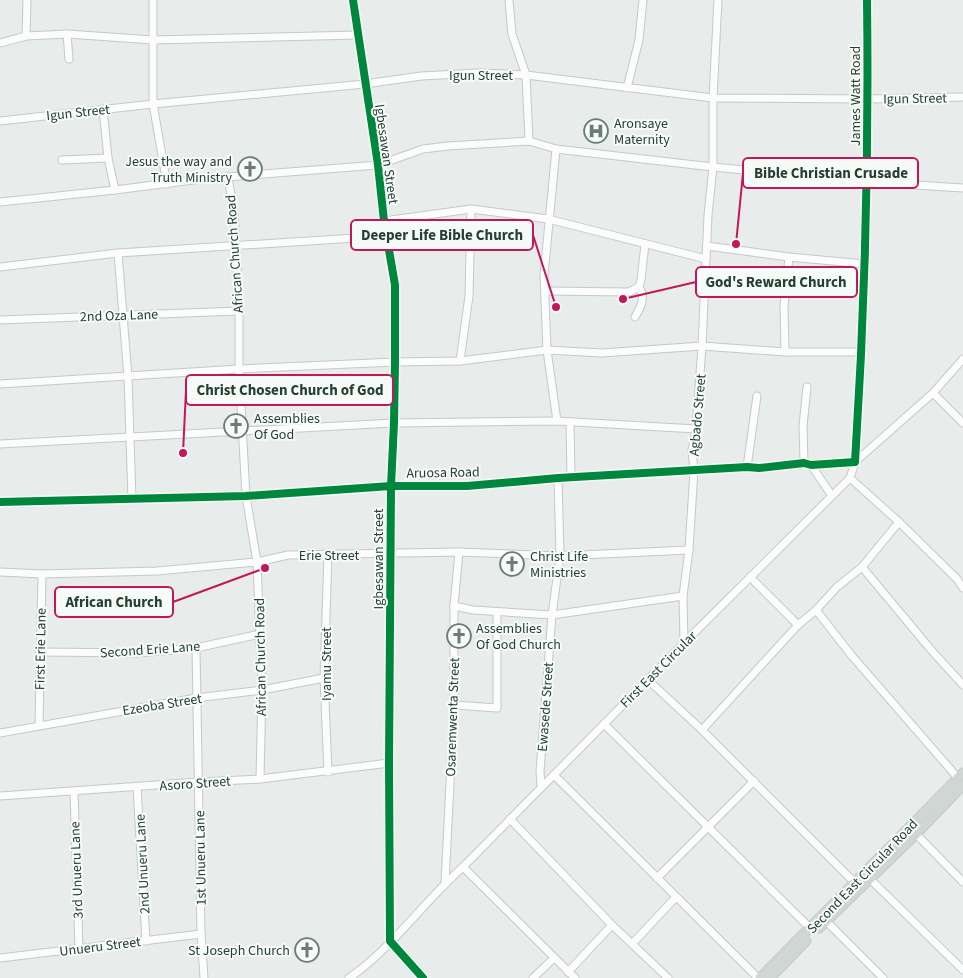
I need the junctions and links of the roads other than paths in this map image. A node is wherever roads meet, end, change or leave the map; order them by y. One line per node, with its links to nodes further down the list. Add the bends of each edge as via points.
1 (27, 0): 10 (street)
2 (153, 0): 11 (street)
3 (353, 0): 9 (street, Igbesawan Street)
4 (509, 0): 14 (street, via 512,34)
5 (643, 0): 16 (street)
6 (718, 0): 18 (street, Agbado Street)
7 (867, 0): 19 (street, James Watt Road)
8 (67, 34): 10 (street); 11 (street); 13 (street)
9 (358, 35): 11 (street); 15 (street, Igbesawan Street)
10 (26, 36): 12 (street)
11 (153, 40): 20 (street)
12 (0, 43)
13 (69, 60)
14 (526, 75): 15 (street, Igun Street, via 468,73); 16 (street, Igun Street); 23 (street)
15 (364, 84): 20 (street, Igun Street); 27 (street, Igbesawan Street)
16 (627, 88): 18 (street, Igun Street)
17 (963, 97): 19 (street, Igun Street)
18 (713, 98): 19 (street, Igun Street); 28 (street, Agbado Street)
19 (868, 99): 30 (street, James Watt Road)
20 (153, 104): 21 (street, Igun Street); 31 (street)
21 (103, 110): 22 (street, Igun Street); 25 (street)
22 (0, 120)
23 (529, 141): 24 (street); 27 (street, via 423,149)
24 (556, 149): 28 (street); 36 (street)
25 (108, 158): 26 (street); 33 (street)
26 (62, 160)
27 (378, 165): 29 (street); 37 (street, Igbesawan Street)
28 (713, 167): 30 (street); 41 (street, Agbado Street)
29 (228, 176): 31 (street); 39 (street, African Church Road)
30 (868, 182): 32 (street); 45 (street, James Watt Road)
31 (167, 184): 33 (street)
32 (963, 188)
33 (114, 190): 34 (street)
34 (0, 202)
35 (471, 209): 36 (street); 37 (street); 58 (street, via 469,296)
36 (548, 219): 40 (street); 48 (street)
37 (384, 221): 38 (street, Igbesawan Street)
38 (387, 236): 39 (street); 59 (street, Igbesawan Street, via 395,285)
39 (236, 244): 42 (street); 49 (street, African Church Road)
40 (645, 244): 44 (street); 47 (street)
41 (707, 246): 43 (street); 44 (street, Agbado Street)
42 (118, 253): 46 (street); 50 (street)
43 (789, 257): 45 (street); 55 (street, via 784,306)
44 (706, 259): 53 (street, Agbado Street)
45 (865, 264): 56 (street, James Watt Road)
46 (0, 267)
47 (639, 287): 48 (street, via 629,292); 51 (street, via 642,305)
48 (545, 291): 54 (street)
49 (239, 311): 50 (street, 2nd Oza Lane); 60 (street, African Church Road)
50 (122, 315): 52 (street, 2nd Oza Lane); 61 (street)
51 (634, 317)
52 (0, 320)
53 (702, 346): 54 (street, via 602,353); 55 (street); 70 (street, Agbado Street)
54 (546, 350): 58 (street); 66 (street)
55 (785, 352): 56 (street)
56 (862, 352): 74 (street, James Watt Road)
57 (963, 359): 64 (street)
58 (460, 361): 59 (street)
59 (395, 362): 60 (street); 68 (street, Igbesawan Street)
60 (239, 370): 61 (street); 71 (street, African Church Road)
61 (128, 377): 62 (street); 72 (street)
62 (0, 384)
63 (808, 387): 75 (street, via 804,426)
64 (933, 393): 69 (street); 74 (street)
65 (758, 396): 76 (street)
66 (557, 421): 67 (street); 68 (street)
67 (570, 422): 70 (street); 79 (street)
68 (394, 423): 71 (street); 81 (street, Igbesawan Street)
69 (963, 423)
70 (696, 428): 77 (street, Agbado Street, via 692,450)
71 (244, 432): 72 (street); 82 (street, African Church Road)
72 (130, 438): 73 (street); 84 (street)
73 (0, 444)
74 (855, 462): 75 (street, Aruosa Road); 80 (street, First East Circular)
75 (807, 464): 76 (street, Aruosa Road); 83 (street)
76 (747, 467): 77 (street, Aruosa Road)
77 (694, 470): 79 (street, Aruosa Road); 87 (street, Agbado Street)
78 (558, 478): 79 (street, Aruosa Road); 81 (street, Aruosa Road, via 467,486); 91 (street, Ewasede Street)
79 (571, 478)
80 (850, 478): 83 (street, First East Circular); 86 (street)
81 (391, 486): 82 (street, Aruosa Road); 89 (street, Igbesawan Street)
82 (246, 496): 84 (street, Aruosa Road); 92 (street, African Church Road)
83 (832, 496): 96 (street, First East Circular)
84 (132, 499): 85 (street, Aruosa Road)
85 (0, 502)
86 (899, 522): 93 (street); 97 (street)
87 (689, 550): 91 (street, Erie Street); 98 (street, Agbado Street)
88 (459, 552): 89 (street, Erie Street); 91 (street, Erie Street); 99 (street, Osaremwenta Street)
89 (392, 554): 90 (street, Erie Street); 118 (street, Igbesawan Street)
90 (328, 555): 92 (street, Erie Street, via 288,555); 108 (street, Iyamu Street)
91 (560, 556): 102 (street, Ewasede Street)
92 (257, 562): 95 (street, Erie Street, via 157,571); 104 (street, African Church Road)
93 (862, 567): 100 (street); 110 (street)
94 (0, 572): 95 (street, Erie Street)
95 (42, 574): 107 (street, First Erie Lane)
96 (750, 577): 103 (street); 105 (street, First East Circular)
97 (963, 588)
98 (683, 596): 102 (street); 105 (street, Agbado Street)
99 (454, 606): 101 (street); 113 (street, Osaremwenta Street)
100 (816, 610): 103 (street); 124 (street)
101 (497, 612): 102 (street); 113 (street, via 497,708)
102 (552, 615): 126 (street, Ewasede Street)
103 (798, 626): 116 (street)
104 (260, 634): 106 (street, Second Erie Lane); 111 (street, African Church Road)
105 (684, 643): 109 (street, First East Circular)
106 (196, 648): 107 (street, Second Erie Lane, via 138,653); 112 (street, 1st Unueru Lane)
107 (40, 652): 115 (street, First Erie Lane)
108 (324, 678): 111 (street, Ezeoba Street); 119 (street, Iyamu Street)
109 (647, 679): 114 (street, First East Circular); 116 (street)
110 (963, 685)
111 (262, 690): 112 (street, Ezeoba Street); 121 (street, African Church Road)
112 (196, 698): 115 (street, Ezeoba Street); 123 (street, 1st Unueru Lane)
113 (454, 705): 136 (street, Osaremwenta Street)
114 (604, 724): 120 (street, First East Circular); 130 (street)
115 (39, 725): 117 (street, Ezeoba Street)
116 (702, 730): 122 (street)
117 (0, 733)
118 (389, 763): 119 (street, Asoro Street); 144 (street, Igbesawan Street)
119 (328, 772): 121 (street, Asoro Street)
120 (554, 776): 126 (street, First East Circular); 133 (street)
121 (260, 779): 123 (street, Asoro Street)
122 (754, 781): 130 (street); 137 (street)
123 (199, 782): 125 (street, Asoro Street); 142 (street, 1st Unueru Lane)
124 (961, 784): 131 (main road, Second East Circular Road); 137 (main road, Second East Circular Road)
125 (138, 787): 127 (street, Asoro Street); 143 (street, 2nd Unueru Lane)
126 (541, 787): 129 (street, First East Circular)
127 (74, 792): 128 (street, Asoro Street); 146 (street, 3rd Unueru Lane)
128 (0, 796)
129 (510, 819): 132 (street, First East Circular); 140 (street)
130 (707, 826): 133 (street); 141 (street)
131 (916, 834): 134 (main road, Second East Circular Road); 135 (street)
132 (463, 867): 136 (street, First East Circular); 148 (street)
133 (658, 878): 138 (street)
134 (870, 878): 139 (main road, Second East Circular Road); 149 (street)
135 (963, 882)
136 (445, 883): 144 (street, First East Circular)
137 (855, 883): 141 (main road, Second East Circular Road)
138 (676, 897): 145 (street); 157 (street)
139 (826, 921): 158 (main road, Second East Circular Road); 159 (street)
140 (612, 925): 145 (street); 150 (street)
141 (810, 928): 157 (main road, Second East Circular Road)
142 (201, 934): 143 (street, Unueru Street); 151 (street, 1st Unueru Lane)
143 (146, 941): 146 (street, Unueru Street)
144 (390, 941): 152 (street, First East Circular); 153 (street)
145 (632, 944): 156 (street)
146 (79, 949): 147 (street, Unueru Street)
147 (0, 958)
148 (554, 958): 150 (street); 154 (street)
149 (963, 970)
150 (568, 972): 155 (street)
151 (204, 978)
152 (349, 978)
153 (423, 978)
154 (534, 978)
155 (575, 978)
156 (668, 978)
157 (759, 978)
158 (770, 978)
159 (883, 978)

